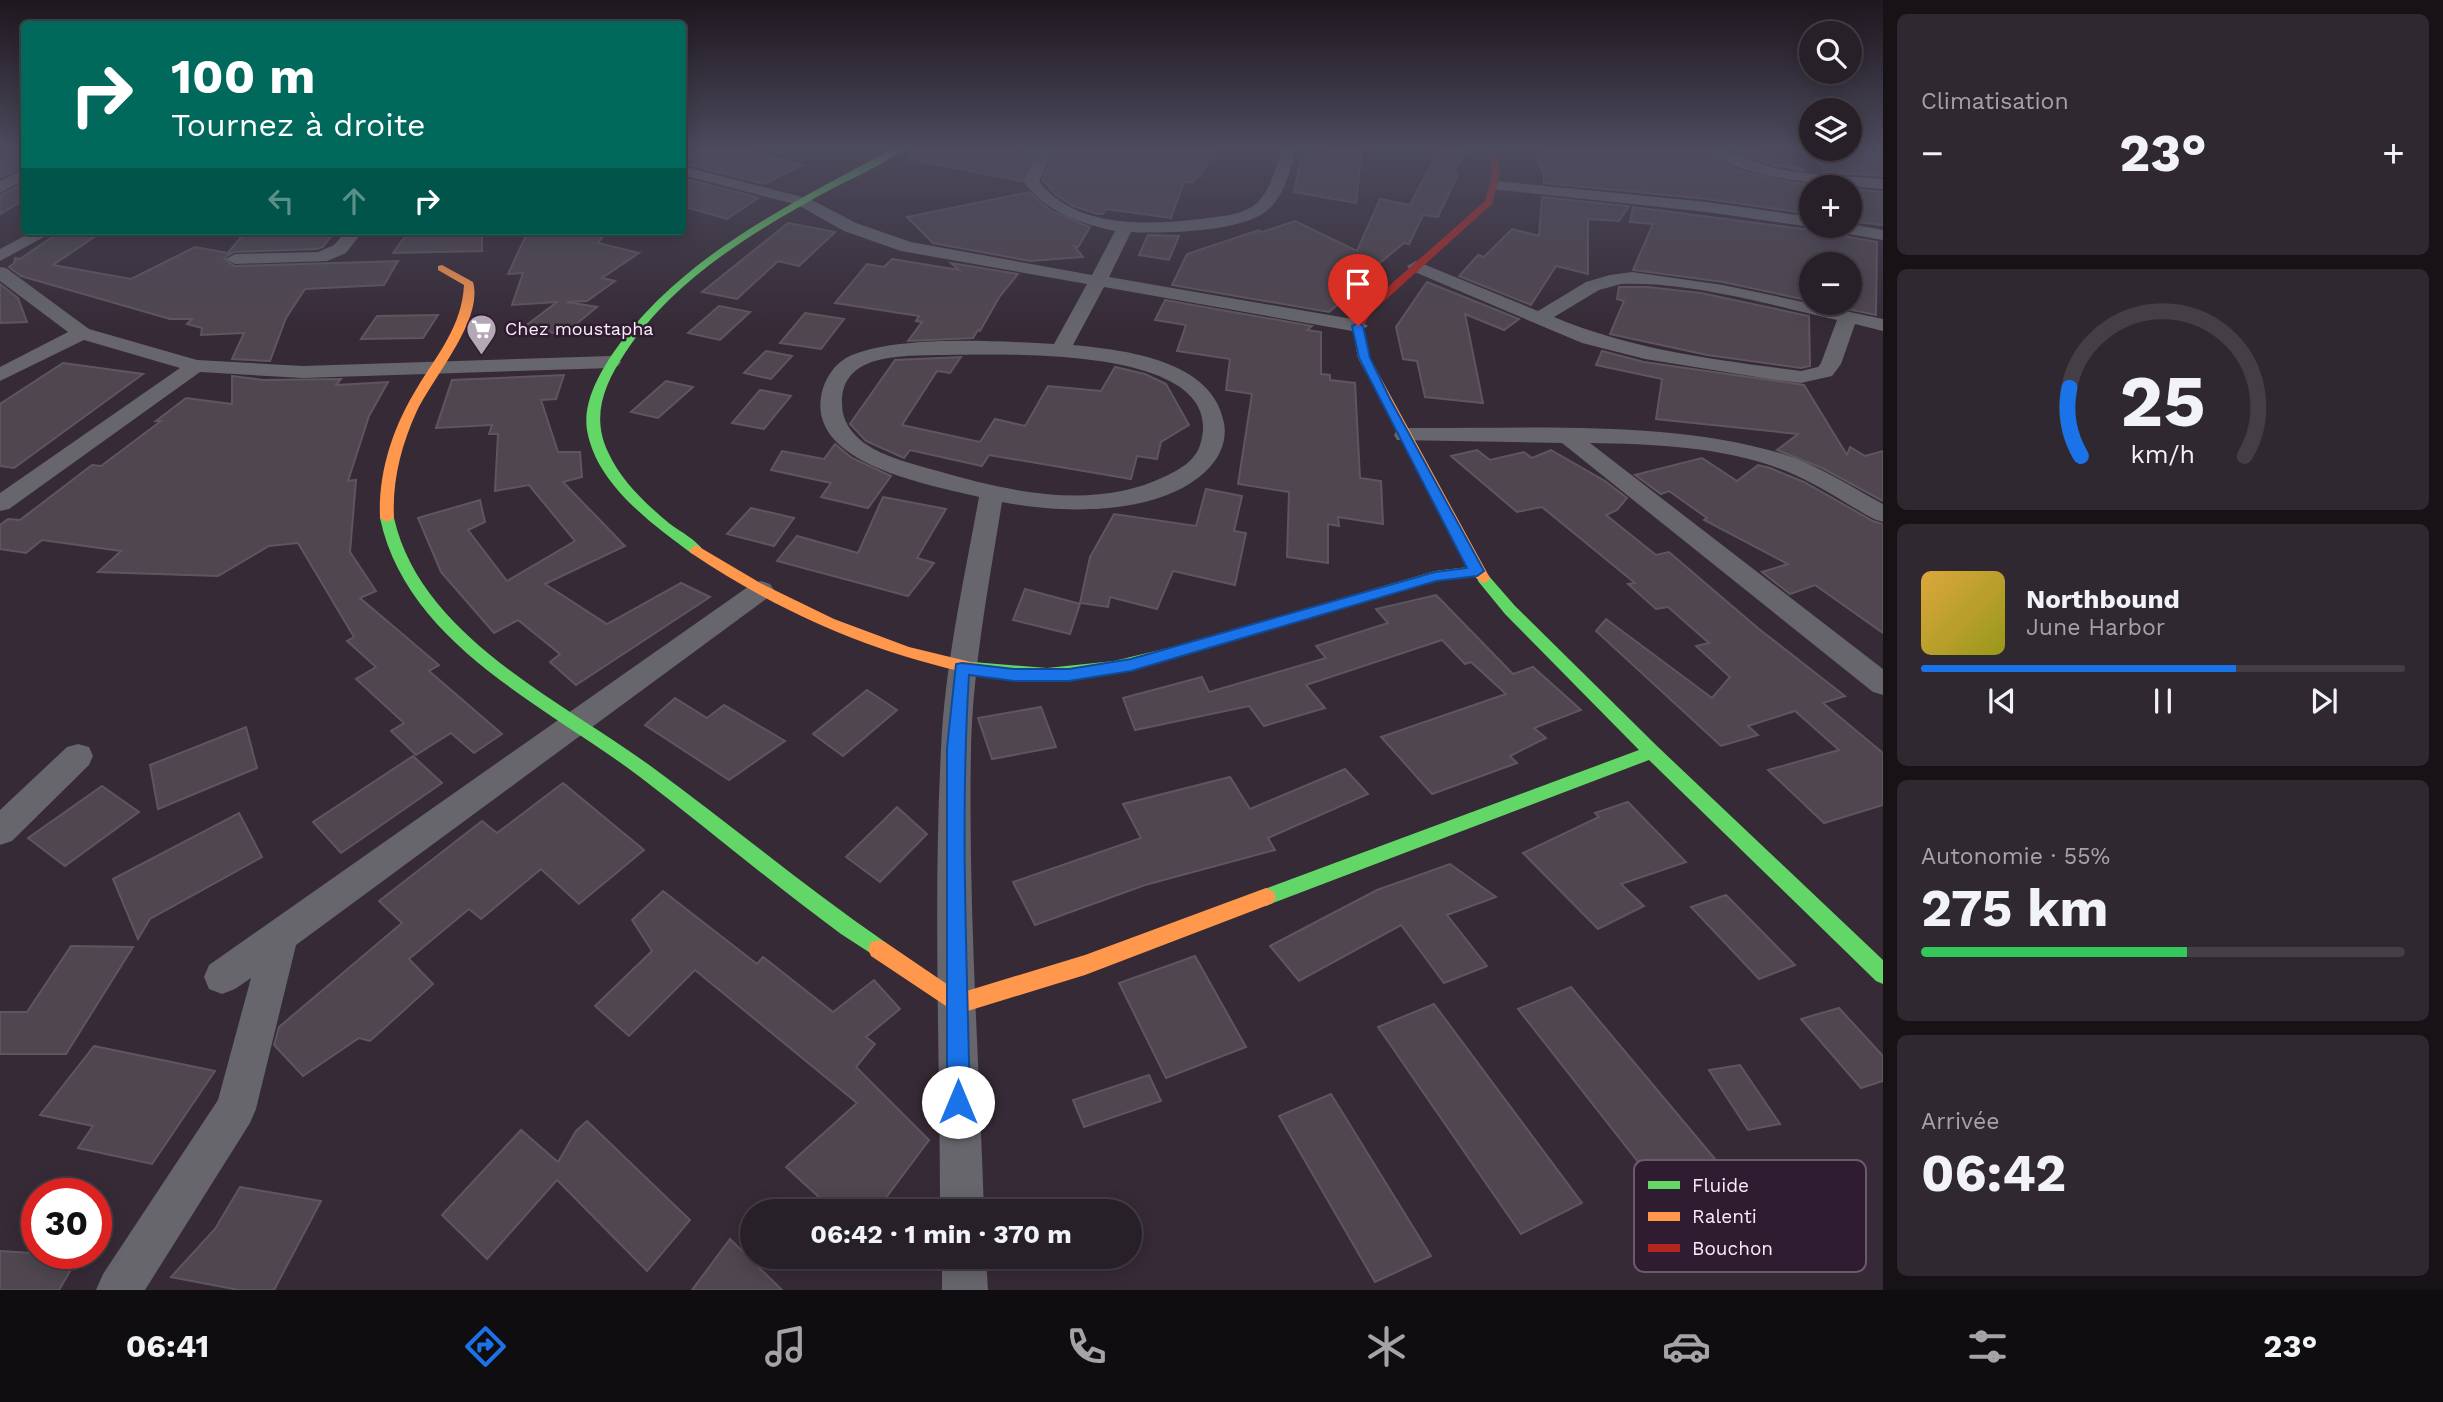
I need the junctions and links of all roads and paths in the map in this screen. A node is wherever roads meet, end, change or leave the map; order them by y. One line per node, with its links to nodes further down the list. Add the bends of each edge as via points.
1 (794, 208): 25 (street, via 687,279)
2 (815, 208): 18 (street, via 850,227 907,247)
3 (1062, 208): 8 (street)
4 (1260, 208): 8 (street, via 1224,221)
5 (1482, 208): 15 (street)
6 (1715, 208): 7 (street)
7 (1799, 220)
8 (1125, 227): 18 (street)
9 (1862, 231): 12 (street)
10 (39, 235): 13 (street)
11 (352, 235): 14 (street, via 340,249 321,257)
12 (1883, 235)
13 (0, 256)
14 (234, 259)
15 (1416, 266): 20 (street); 22 (street, via 1368,310)
16 (442, 268): 27 (street, via 469,284 470,300)
17 (0, 272): 23 (street)
18 (1098, 281): 22 (street); 24 (street)
19 (1848, 317): 20 (street, via 1677,282 1636,279 1597,284); 20 (street, via 1825,372 1801,377 1645,353 1589,339); 21 (street)
20 (1540, 318)
21 (1883, 325)
22 (1358, 326): 29 (street, via 1364,358)
23 (82, 333): 26 (street); 28 (street)
24 (1061, 350): 31 (street, via 1157,367 1188,383 1208,402 1215,425 1211,449 1195,470 1130,497 1086,503 1039,502); 31 (street, via 883,352 855,361 834,381 831,404 837,427 855,449 887,464)
25 (611, 362): 27 (street); 35 (street, via 594,409 595,437 608,466 631,497 666,527)
26 (196, 366): 27 (street, via 303,372); 32 (street)
27 (436, 366): 38 (street, via 413,405 390,472 385,501 400,557 456,633)
28 (0, 375)
29 (1405, 435): 30 (street); 34 (street)
30 (1570, 439): 33 (street, via 1658,439 1745,451 1804,470); 37 (street)
31 (990, 494): 36 (street)
32 (0, 504)
33 (1883, 514)
34 (1477, 571): 36 (street, via 1435,576 1131,665 1069,675 1014,675); 39 (street, via 1510,611)
35 (761, 590): 36 (street, via 841,628); 38 (street)
36 (962, 668): 45 (street, via 955,809)
37 (1883, 684)
38 (577, 725): 42 (street); 45 (street, via 645,772 811,903)
39 (1652, 752): 43 (street); 45 (street, via 1085,965)
40 (78, 756): 41 (street)
41 (0, 831)
42 (280, 935): 44 (street); 48 (street, via 236,1109)
43 (1883, 974)
44 (222, 977)
45 (958, 1004): 46 (street)
46 (962, 1199)
47 (964, 1269): 49 (street)
48 (119, 1290)
49 (965, 1290)

